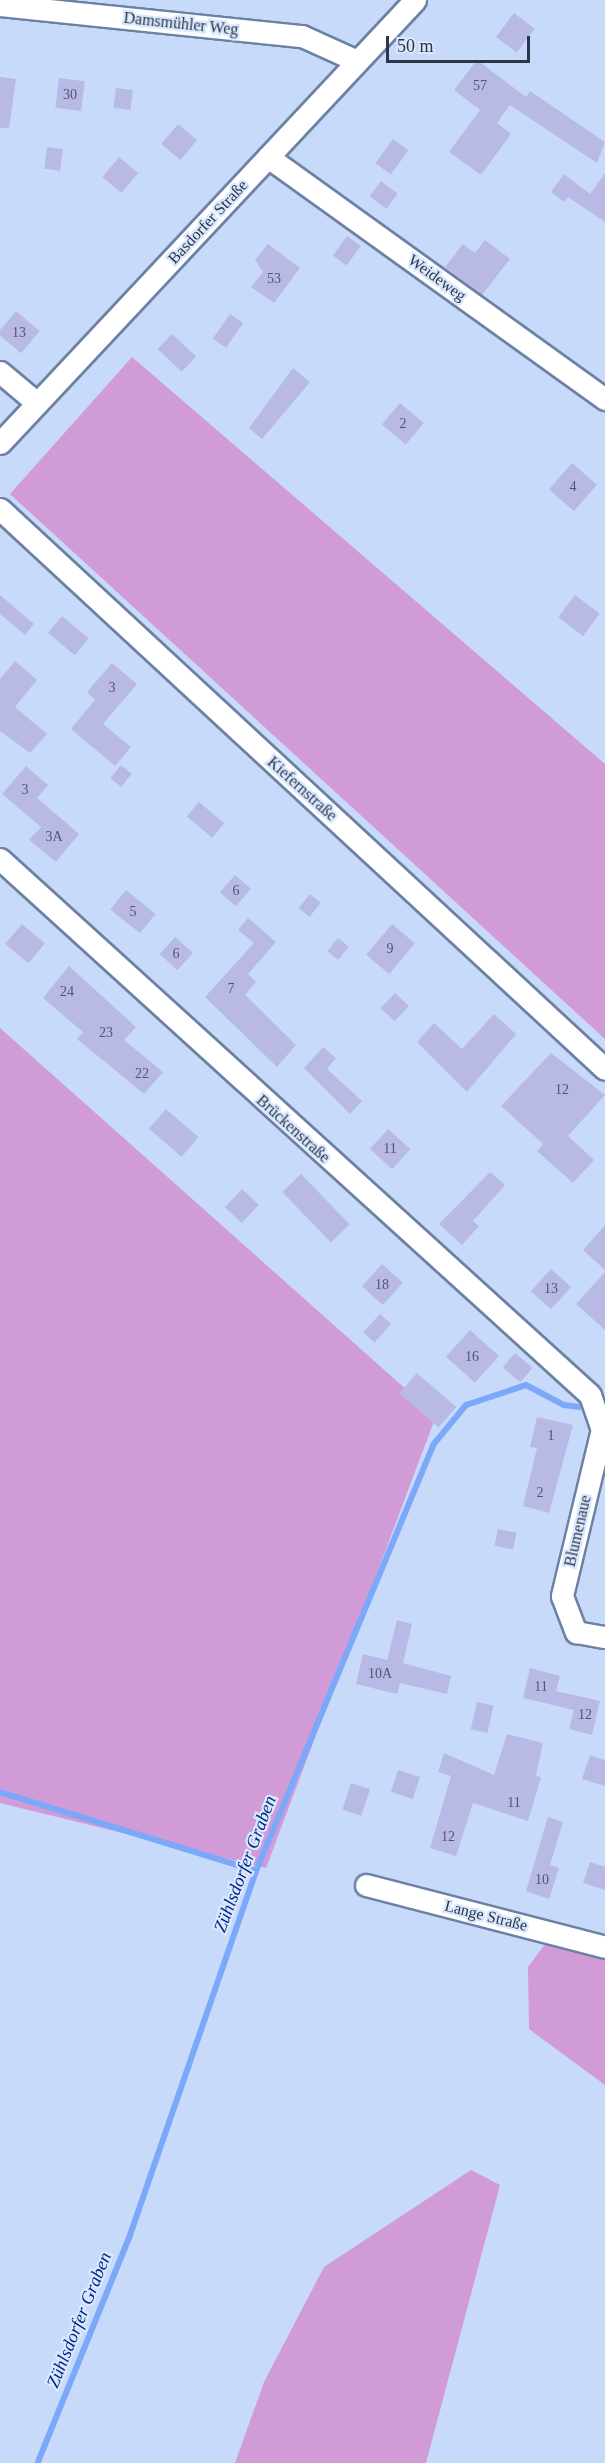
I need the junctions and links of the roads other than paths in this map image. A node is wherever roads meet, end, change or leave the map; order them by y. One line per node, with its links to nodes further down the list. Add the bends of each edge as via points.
1 (415, 0): 3 (street, Basdorfer Straße)
2 (0, 5): 3 (street, Damsmühler Weg, via 302,36)
3 (357, 61): 4 (street, Basdorfer Straße)
4 (268, 157): 6 (street, Weideweg); 7 (street, Basdorfer Straße)
5 (0, 372): 7 (street)
6 (605, 399)
7 (37, 403): 8 (street, Basdorfer Straße)
8 (0, 443)
9 (0, 509): 11 (street, Kiefernstraße)
10 (0, 859): 12 (street, Brückenstraße)
11 (605, 1069)
12 (590, 1395): 13 (street, Blumenaue, via 602,1429 562,1596 576,1632)
13 (605, 1636)
14 (366, 1885): 15 (street, Lange Straße)
15 (605, 1947)

